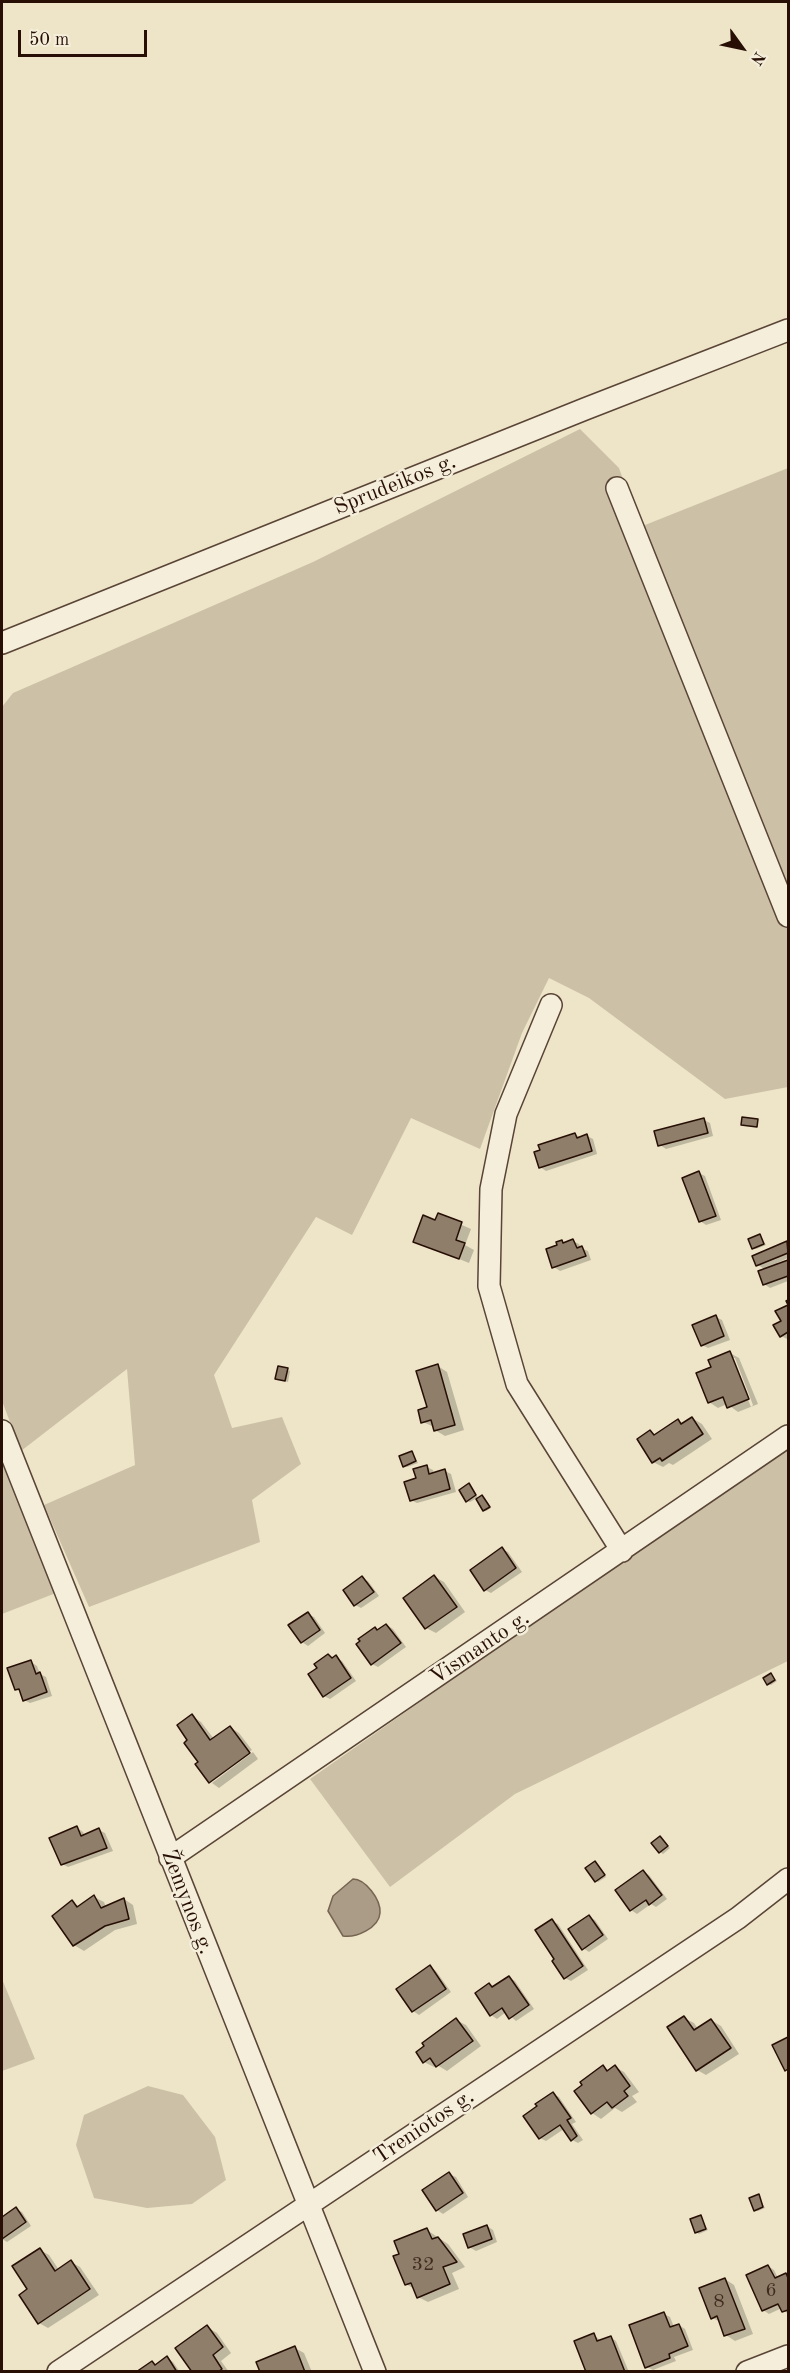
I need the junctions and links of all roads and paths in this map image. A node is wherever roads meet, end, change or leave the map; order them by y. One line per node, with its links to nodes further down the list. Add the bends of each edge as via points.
1 (789, 330): 3 (street, Sprudeikos g.)
2 (617, 488): 4 (street)
3 (2, 643)
4 (789, 916)
5 (550, 1005): 8 (street, via 506,1114 491,1189 489,1286 517,1384)
6 (2, 1431): 9 (street, Žemynos g.)
7 (789, 1436): 8 (street, Vismanto g.)
8 (622, 1551): 9 (street, Vismanto g.)
9 (170, 1858): 11 (street, Žemynos g.)
10 (789, 1879): 11 (street, Treniotos g.)
11 (307, 2205): 13 (street, Treniotos g.); 14 (street, Žemynos g.)
12 (789, 2356): 15 (street)
13 (58, 2372)
14 (375, 2372)
15 (747, 2372)

